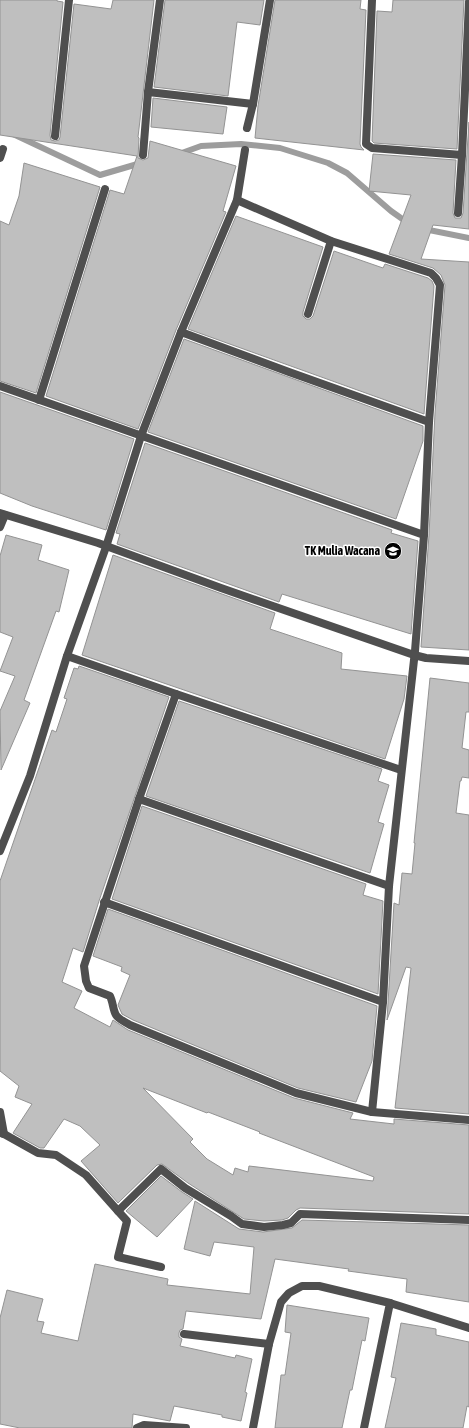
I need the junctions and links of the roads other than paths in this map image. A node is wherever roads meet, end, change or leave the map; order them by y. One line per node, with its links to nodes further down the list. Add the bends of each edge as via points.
1 (69, 0): 9 (street)
2 (160, 0): 6 (street)
3 (270, 0): 7 (street)
4 (372, 0): 13 (street, via 366,144 372,148)
5 (469, 2): 13 (street)
6 (148, 92): 7 (street); 12 (street)
7 (253, 104): 8 (street)
8 (248, 128)
9 (55, 136)
10 (3, 149): 14 (street)
11 (245, 150): 16 (street)
12 (144, 155)
13 (462, 155): 17 (street)
14 (0, 158)
15 (105, 189): 22 (street)
16 (237, 200): 18 (street); 20 (street)
17 (458, 213)
18 (331, 241): 19 (street); 23 (street, via 431,273 440,285)
19 (308, 314)
20 (181, 332): 23 (street); 24 (street)
21 (0, 386): 22 (street)
22 (39, 400): 24 (street)
23 (429, 422): 27 (street)
24 (141, 436): 27 (street); 28 (street)
25 (2, 514): 26 (street); 28 (street)
26 (0, 527)
27 (424, 535): 29 (street)
28 (106, 546): 29 (street); 30 (street)
29 (414, 655): 31 (street); 33 (street)
30 (67, 656): 32 (street); 35 (street, via 30,776)
31 (469, 661)
32 (176, 694): 33 (street); 34 (street)
33 (401, 770): 36 (street)
34 (139, 799): 36 (street); 37 (street)
35 (0, 851)
36 (389, 886): 38 (street)
37 (104, 902): 38 (street); 40 (street, via 84,966 89,988 110,996 118,1017 130,1025 296,1093)
38 (383, 1002): 40 (street)
39 (0, 1112): 42 (street)
40 (372, 1112): 41 (street)
41 (469, 1120)
42 (2, 1134): 43 (street, via 38,1153 56,1155 86,1175)
43 (118, 1211): 44 (street, via 161,1169 242,1224 264,1227 283,1225 291,1223 300,1214); 45 (street, via 127,1220 118,1258)
44 (469, 1220)
45 (161, 1267)
46 (390, 1303): 47 (street); 49 (street, via 318,1286 302,1286 289,1293 281,1302); 53 (street)
47 (469, 1328)
48 (184, 1334): 49 (street)
49 (268, 1344): 52 (street)
50 (137, 1428): 51 (street, via 144,1425)
51 (186, 1428)
52 (253, 1428)
53 (364, 1428)

